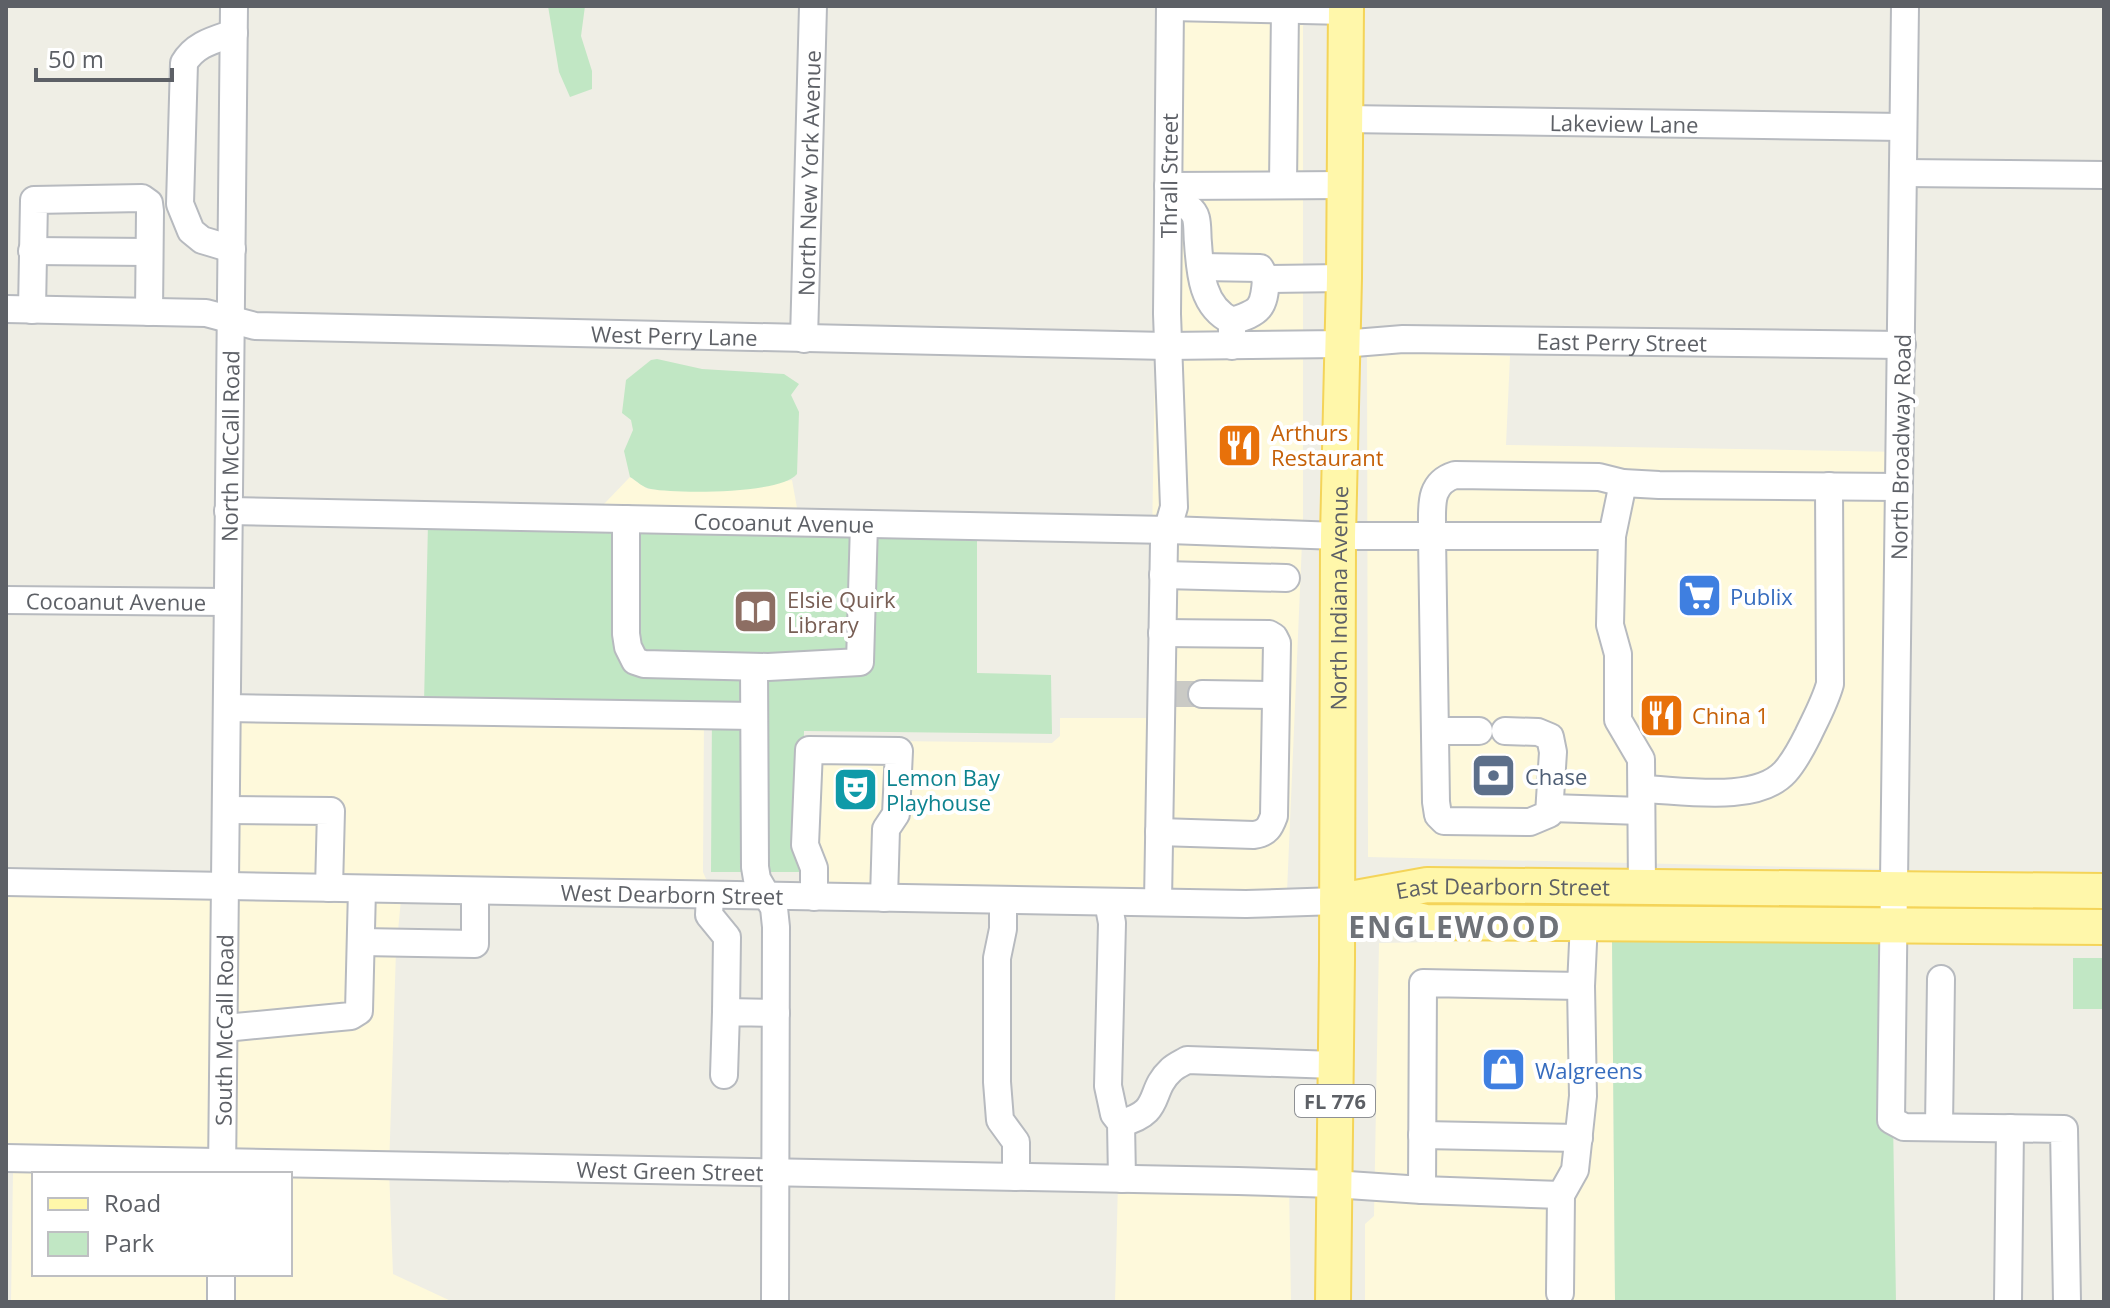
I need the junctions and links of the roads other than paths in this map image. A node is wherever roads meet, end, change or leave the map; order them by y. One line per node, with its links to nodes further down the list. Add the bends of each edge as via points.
1 (234, 6): 7 (street, North McCall Road)
2 (813, 6): 26 (street, North New York Avenue)
3 (1170, 6): 6 (street); 14 (street, Thrall Street)
4 (1905, 6): 9 (street, North Broadway Road)
5 (1346, 8): 6 (street); 8 (main road, North Indiana Avenue / FL 776)
6 (1285, 9): 12 (street)
7 (234, 33): 15 (street, North McCall Road); 15 (street, via 201,45 184,63 180,204 191,231)
8 (1344, 119): 9 (street, Lakeview Lane); 13 (main road, North Indiana Avenue / FL 776)
9 (1903, 127): 10 (street, North Broadway Road)
10 (1904, 173): 11 (street); 28 (street, North Broadway Road)
11 (2104, 175)
12 (1283, 184): 13 (street); 14 (street)
13 (1344, 185): 20 (main road, North Indiana Avenue / FL 776)
14 (1174, 186): 18 (street, Thrall Street); 19 (street, via 1196,217)
15 (232, 249): 24 (street, North McCall Road)
16 (32, 251): 17 (street); 17 (street, via 34,200 142,198 149,203); 22 (street)
17 (149, 252): 23 (street)
18 (1168, 253): 19 (street); 29 (street, Thrall Street)
19 (1200, 260): 21 (street, via 1260,268); 25 (street, via 1210,305)
20 (1344, 278): 21 (street); 27 (main road, North Indiana Avenue / FL 776)
21 (1266, 279): 25 (street, via 1260,309)
22 (19, 310): 23 (street, West Perry Lane)
23 (149, 312): 24 (street, West Perry Lane, via 206,313)
24 (231, 320): 26 (street, West Perry Lane, via 255,326); 33 (street, North McCall Road)
25 (1232, 333): 27 (street, West Perry Lane); 29 (street, West Perry Lane)
26 (804, 339): 29 (street, West Perry Lane)
27 (1342, 344): 28 (street, East Perry Street, via 1403,339); 37 (main road, North Indiana Avenue / FL 776)
28 (1902, 345): 32 (street, North Broadway Road)
29 (1167, 346): 36 (street, Thrall Street, via 1174,507)
30 (1623, 483): 31 (street); 38 (street, via 1599,477 1443,478 1434,496); 39 (street)
31 (1829, 486): 32 (street); 51 (street, via 1830,684 1803,744 1784,773 1767,785)
32 (1899, 487): 59 (street, North Broadway Road)
33 (228, 511): 34 (street, Cocoanut Avenue); 43 (street, North McCall Road)
34 (626, 519): 35 (street, Cocoanut Avenue); 45 (street, via 626,634 635,661)
35 (864, 524): 36 (street, Cocoanut Avenue); 45 (street, via 860,662)
36 (1169, 530): 37 (street, Cocoanut Avenue); 40 (street, Thrall Street)
37 (1338, 536): 38 (street, Cocoanut Avenue); 68 (main road, North Indiana Avenue / FL 776)
38 (1432, 536): 39 (street, Cocoanut Avenue); 50 (street)
39 (1612, 536): 51 (street, via 1610,625 1618,654 1617,716 1641,759)
40 (1163, 575): 41 (street); 44 (street, Thrall Street)
41 (1286, 578)
42 (6, 600): 43 (street, Cocoanut Avenue)
43 (227, 602): 48 (street, North McCall Road)
44 (1162, 633): 46 (street, Thrall Street); 47 (street, via 1269,634 1277,643)
45 (754, 667): 49 (street)
46 (1180, 694): 47 (street); 54 (street, Thrall Street)
47 (1276, 695): 54 (street, via 1270,827 1263,833)
48 (227, 708): 49 (street); 53 (street, North McCall Road)
49 (754, 716): 64 (street, via 755,867)
50 (1435, 731): 52 (street, via 1538,732 1550,737); 52 (street, via 1436,802 1444,821 1536,821)
51 (1641, 800): 52 (street); 58 (street)
52 (1551, 808)
53 (227, 810): 56 (street, North McCall Road); 57 (street, via 331,811)
54 (1159, 832): 70 (street, Thrall Street)
55 (6, 882): 56 (street, West Dearborn Street)
56 (226, 886): 57 (street, West Dearborn Street); 79 (street, South McCall Road)
57 (329, 888): 60 (street, West Dearborn Street)
58 (1642, 888): 59 (main road, East Dearborn Street); 68 (main road, East Dearborn Street, via 1427,885)
59 (1893, 888): 62 (main road, East Dearborn Street); 72 (street, North Broadway Road)
60 (362, 889): 61 (street, West Dearborn Street); 74 (street)
61 (475, 891): 63 (street, West Dearborn Street); 74 (street, via 475,944)
62 (2104, 891)
63 (710, 895): 64 (street, West Dearborn Street); 77 (street, via 709,915 727,937)
64 (767, 896): 65 (street, West Dearborn Street); 78 (street, via 776,927)
65 (814, 897): 66 (street, West Dearborn Street); 66 (street, via 814,868 805,845 809,750 899,751 896,814 886,829)
66 (884, 898): 67 (street, West Dearborn Street)
67 (1003, 900): 69 (street, West Dearborn Street); 90 (street, via 997,958 997,1082 1000,1120 1016,1142)
68 (1337, 901): 70 (street, West Dearborn Street); 71 (main road, East Dearborn Street, via 1426,922); 80 (main road, FL 776)
69 (1108, 902): 70 (street, West Dearborn Street); 82 (street, via 1108,1086)
70 (1158, 902)
71 (1584, 922): 72 (main road, East Dearborn Street); 76 (street)
72 (1892, 924): 73 (main road, East Dearborn Street); 83 (street, North Broadway Road, via 1891,1120 1904,1127)
73 (2104, 927)
74 (361, 942): 79 (street, via 359,1011)
75 (1941, 979): 83 (street)
76 (1581, 986): 85 (street, via 1423,983); 86 (street)
77 (726, 1012): 78 (street); 81 (street)
78 (776, 1013): 89 (street)
79 (225, 1028): 88 (street, South McCall Road)
80 (1335, 1065): 82 (street, via 1187,1060 1170,1070 1151,1109); 92 (main road, FL 776)
81 (724, 1075)
82 (1121, 1123): 91 (street)
83 (1939, 1127): 84 (street)
84 (2010, 1128): 100 (street); 101 (street, via 2064,1129)
85 (1422, 1135): 86 (street); 93 (street)
86 (1579, 1138): 94 (street, via 1575,1170)
87 (6, 1158): 88 (street, West Green Street)
88 (222, 1168): 89 (street, West Green Street)
89 (776, 1173): 90 (street, West Green Street); 98 (street)
90 (1016, 1177): 91 (street, West Green Street)
91 (1122, 1179): 92 (street, West Green Street)
92 (1333, 1184): 93 (street, West Green Street); 99 (main road, FL 776)
93 (1422, 1190): 94 (street, West Green Street)
94 (1561, 1195): 96 (street)
95 (221, 1276): 97 (street)
96 (1560, 1293)
97 (221, 1302)
98 (775, 1302)
99 (1333, 1302)
100 (2008, 1302)
101 (2067, 1302)

